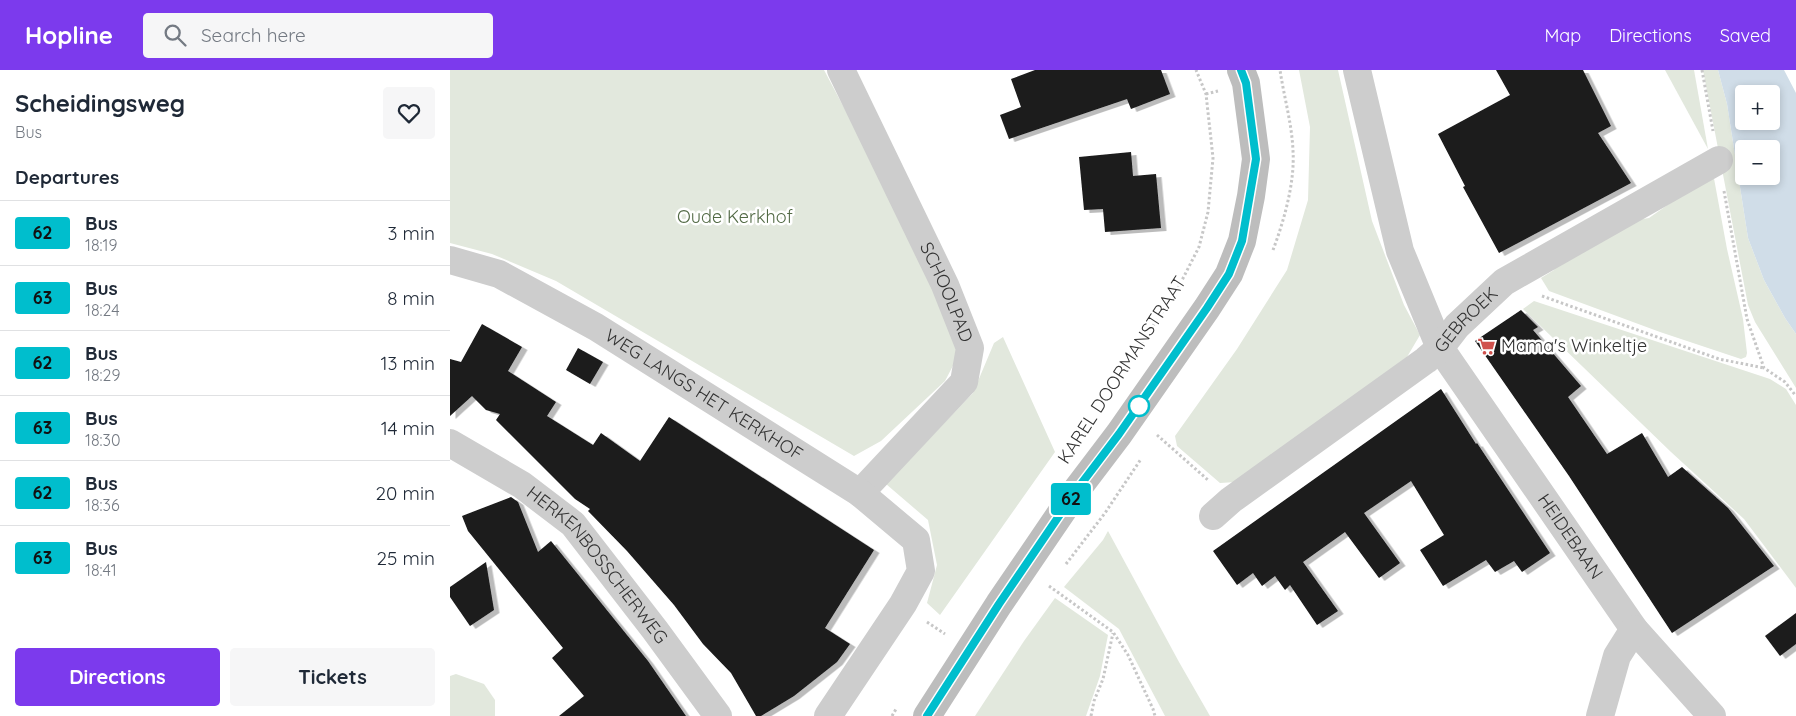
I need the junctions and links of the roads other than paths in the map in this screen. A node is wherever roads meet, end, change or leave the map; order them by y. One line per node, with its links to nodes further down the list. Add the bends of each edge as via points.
1 (841, 70): 8 (street, SCHOOLPAD, via 945,285 970,348 964,382)
2 (1241, 70): 13 (main road, KAREL DOORMANSTRAAT, via 1246,83 1256,159 1242,241 1229,274 1078,488)
3 (1357, 70): 6 (street, GEBROEK, via 1400,250)
4 (1718, 160): 6 (street, GEBROEK, via 1504,282 1457,326)
5 (450, 260): 8 (street, WEG LANGS HET KERKHOF, via 498,274 596,327)
6 (1440, 348): 9 (street); 10 (street, HEIDEBAAN)
7 (450, 443): 11 (street, HERKENBOSSCHERWEG, via 522,485 573,524)
8 (860, 493): 12 (street, WEG LANGS HET KERKHOF, via 916,540 920,571 903,604)
9 (1222, 508)
10 (1634, 629): 14 (street, via 1617,656); 15 (street, HEIDEBAAN)
11 (718, 716)
12 (828, 716)
13 (927, 716)
14 (1600, 716)
15 (1712, 716)

